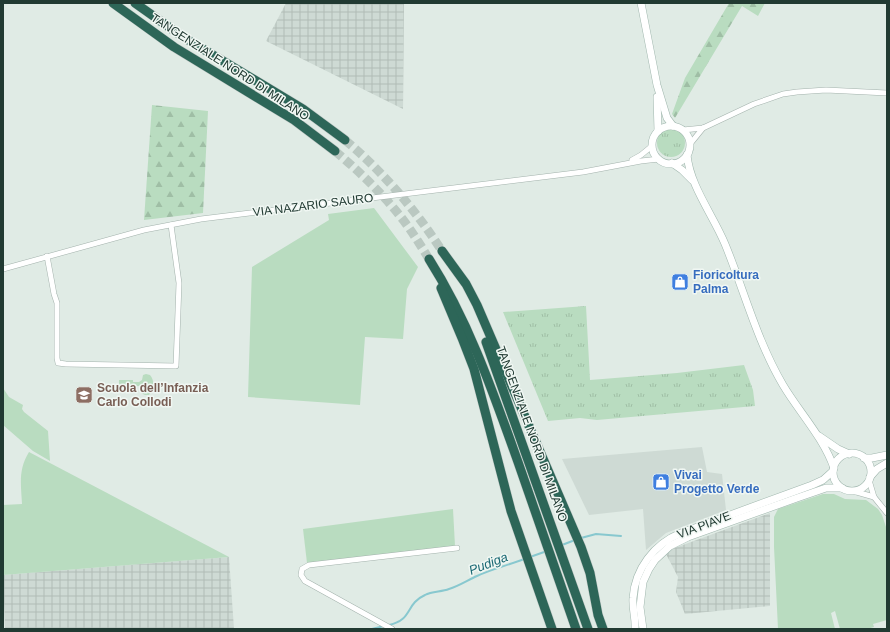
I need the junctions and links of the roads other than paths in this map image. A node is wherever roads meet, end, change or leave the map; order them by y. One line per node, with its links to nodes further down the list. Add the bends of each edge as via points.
1 (113, 3): 13 (highway, TANGENZIALE NORD DI MILANO, via 174,47 288,117)
2 (135, 3): 10 (highway, TANGENZIALE NORD DI MILANO, via 183,37 303,109)
3 (641, 3): 4 (street)
4 (657, 85): 6 (street, via 667,118); 9 (street)
5 (887, 93): 7 (street, via 810,90 783,94 754,104)
6 (673, 126): 8 (street); 9 (street)
7 (703, 128): 8 (street); 11 (street)
8 (683, 130): 11 (street)
9 (658, 131): 12 (street)
10 (345, 140)
11 (690, 144): 14 (street)
12 (652, 146): 15 (street); 16 (street, VIA NAZARIO SAURO)
13 (335, 151)
14 (687, 155): 17 (street); 18 (street, via 688,167)
15 (659, 159): 16 (street, VIA NAZARIO SAURO); 17 (street)
16 (628, 163): 19 (street, VIA NAZARIO SAURO, via 583,172 201,219)
17 (672, 163): 18 (street)
18 (694, 182): 22 (street, via 725,243 771,361 799,410)
19 (171, 225): 20 (street, VIA NAZARIO SAURO); 20 (street, via 179,283 176,366 58,362 57,301)
20 (47, 256): 21 (street, VIA NAZARIO SAURO)
21 (3, 269)
22 (818, 434): 23 (street, via 838,450); 27 (street)
23 (849, 454): 25 (street, via 857,454); 27 (street, via 839,458)
24 (887, 455): 25 (street)
25 (864, 458): 28 (street, via 870,466)
26 (887, 463): 28 (street)
27 (833, 469): 29 (street, via 836,482); 41 (street, VIA PIAVE, via 823,480 812,485 681,534 661,544 645,562 636,583 633,598)
28 (869, 478): 30 (street, via 861,488); 31 (street)
29 (842, 488): 30 (street); 42 (street, VIA PIAVE, via 826,488 688,537 670,546 649,568 643,582 640,607)
30 (853, 491): 31 (street)
31 (874, 497): 32 (street)
32 (887, 513)
33 (457, 548): 35 (street, via 309,566 302,569 301,575 305,581)
34 (547, 614): 36 (highway); 37 (highway); 38 (highway, TANGENZIALE NORD DI MILANO, via 503,482 474,369 429,259 450,294 481,362)
35 (392, 629)
36 (548, 629)
37 (552, 629)
38 (576, 629)
39 (588, 629): 40 (highway, TANGENZIALE NORD DI MILANO, via 481,327 463,287 442,251 466,284 477,306 576,534 590,573)
40 (603, 629)
41 (634, 629)
42 (643, 629)

